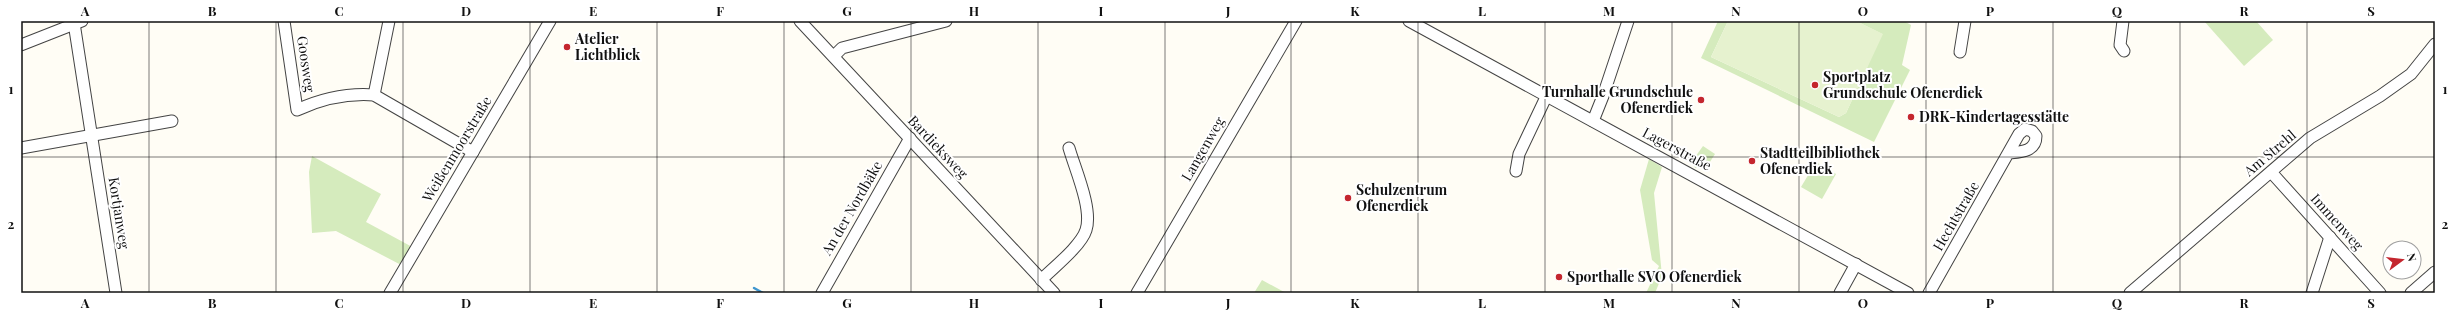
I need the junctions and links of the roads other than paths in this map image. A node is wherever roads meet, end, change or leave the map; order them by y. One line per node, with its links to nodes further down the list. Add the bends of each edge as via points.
1 (284, 21): 17 (street, Goosweg, via 297,110 314,103 356,93)
2 (389, 21): 17 (street)
3 (550, 21): 25 (street, Weißenmoorstraße)
4 (800, 21): 16 (street, Bardieksweg)
5 (946, 21): 16 (street, via 842,48)
6 (1296, 21): 37 (street, Langenweg)
7 (1409, 21): 18 (street, Lagerstraße)
8 (1628, 21): 20 (street)
9 (1965, 21): 15 (street)
10 (2122, 21): 14 (street, via 2120,45)
11 (78, 22): 13 (street, via 54,34); 21 (street, Kortjanweg)
12 (2435, 44): 28 (street, Am Strehl, via 2418,68 2402,82 2310,138)
13 (21, 45)
14 (2124, 50)
15 (1960, 52)
16 (834, 56): 22 (street, Bardieksweg)
17 (374, 95): 25 (street)
18 (1547, 95): 20 (street, Lagerstraße); 27 (street, via 1518,154)
19 (172, 121): 21 (street)
20 (1593, 121): 30 (street, Lagerstraße)
21 (92, 137): 23 (street); 33 (street, Kortjanweg)
22 (910, 138): 32 (street, Bardieksweg); 35 (street, An der Nordbäke)
23 (21, 148)
24 (1069, 148): 32 (street, via 1087,211 1086,230 1076,245)
25 (473, 152): 34 (street, Weißenmoorstraße)
26 (2008, 153): 40 (street, Hechtstraße)
27 (1516, 171)
28 (2271, 172): 29 (street, Immenweg); 41 (street, Am Strehl)
29 (2330, 237): 42 (street); 43 (street, Immenweg)
30 (1856, 264): 38 (street); 39 (street, Lagerstraße)
31 (2435, 272): 44 (street)
32 (1041, 280): 36 (street, Bardieksweg)
33 (116, 293)
34 (390, 293)
35 (822, 293)
36 (1054, 293)
37 (1137, 293)
38 (1840, 293)
39 (1908, 293)
40 (1929, 293)
41 (2130, 293)
42 (2312, 293)
43 (2380, 293)
44 (2411, 293)

